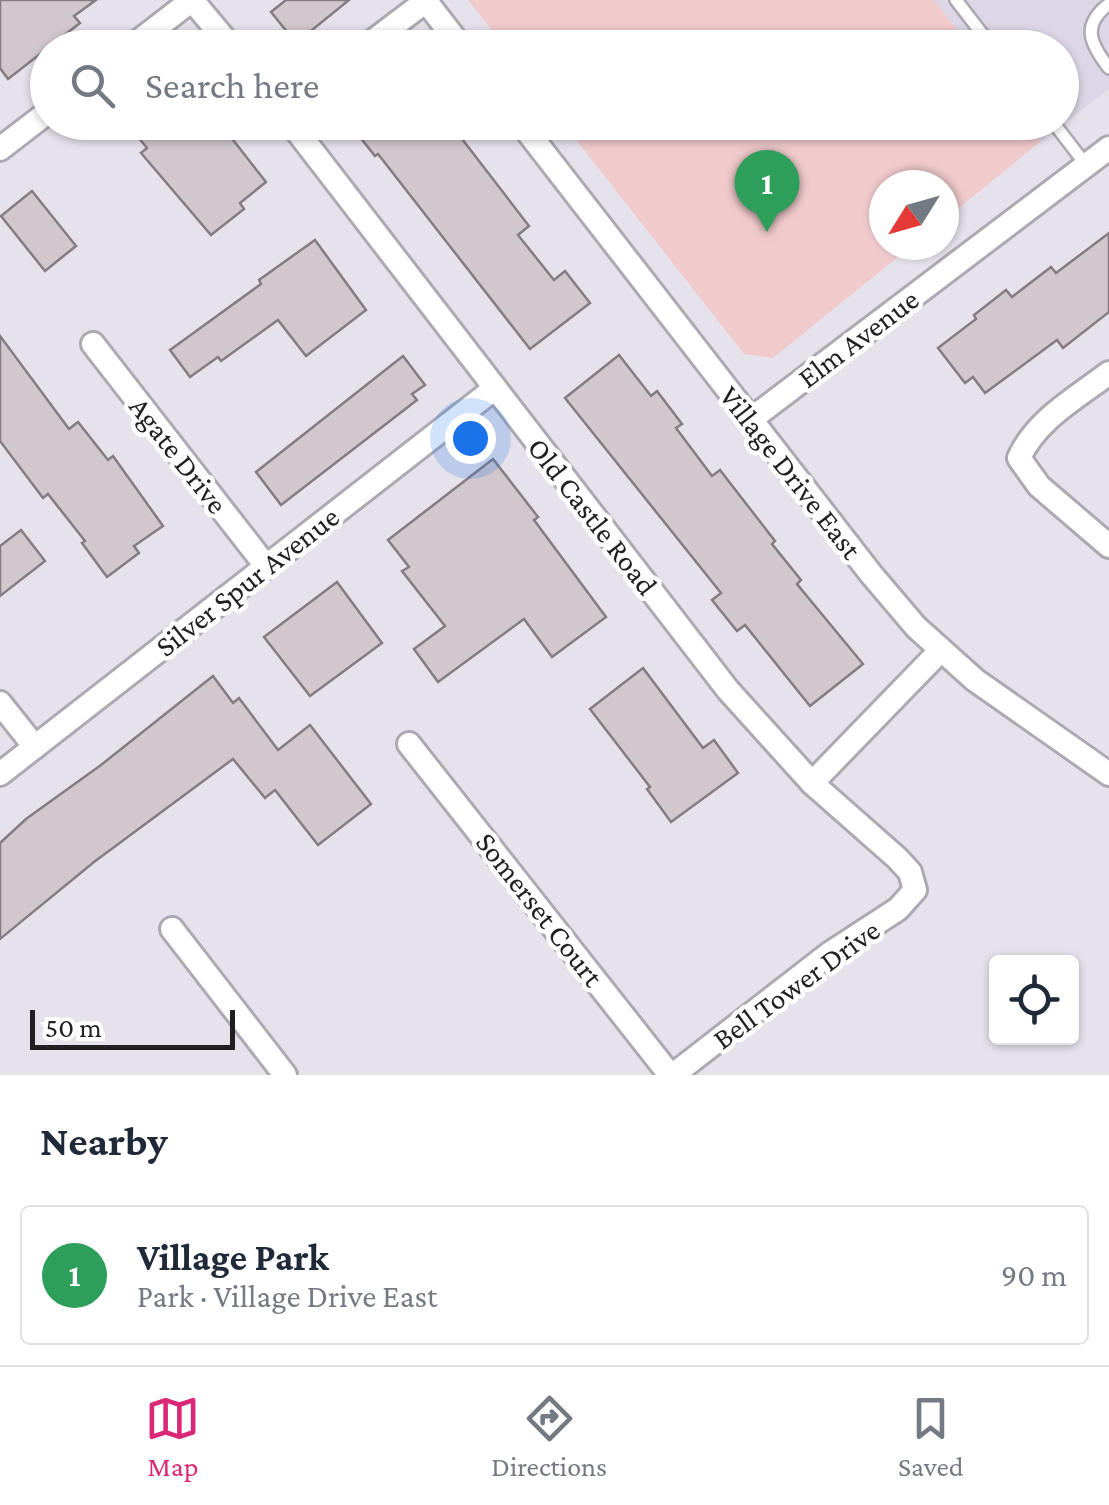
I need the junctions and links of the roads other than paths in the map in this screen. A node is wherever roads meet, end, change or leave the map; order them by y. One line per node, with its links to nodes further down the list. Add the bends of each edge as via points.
1 (192, 0): 5 (street); 6 (street)
2 (425, 0): 7 (street); 8 (street)
3 (956, 0): 9 (lane)
4 (1109, 4): 10 (lane, via 1090,30)
5 (153, 30)
6 (217, 30)
7 (387, 30)
8 (448, 30)
9 (980, 30)
10 (1109, 68)
11 (30, 126): 15 (street)
12 (304, 140): 20 (street, Old Castle Road)
13 (534, 140): 21 (street, Village Drive East)
14 (1066, 140): 17 (lane)
15 (0, 148)
16 (1109, 148): 17 (street, Elm Avenue)
17 (1086, 165): 21 (street, Elm Avenue)
18 (93, 344): 23 (street, Agate Drive)
19 (1109, 373): 22 (street, via 1044,423 1019,458 1039,486)
20 (494, 390): 23 (street, Silver Spur Avenue); 30 (street, Old Castle Road, via 728,690)
21 (750, 420): 24 (street, Village Drive East)
22 (1109, 546)
23 (266, 566): 27 (street, Silver Spur Avenue)
24 (940, 651): 29 (street, Village Drive East); 30 (street)
25 (0, 702): 27 (street)
26 (410, 744): 34 (street, Somerset Court)
27 (35, 747): 28 (street, Silver Spur Avenue)
28 (0, 774)
29 (1109, 774)
30 (812, 783): 31 (street, Old Castle Road, via 897,858)
31 (915, 890): 34 (street, Bell Tower Drive)
32 (172, 929): 33 (street)
33 (285, 1075)
34 (672, 1075)

